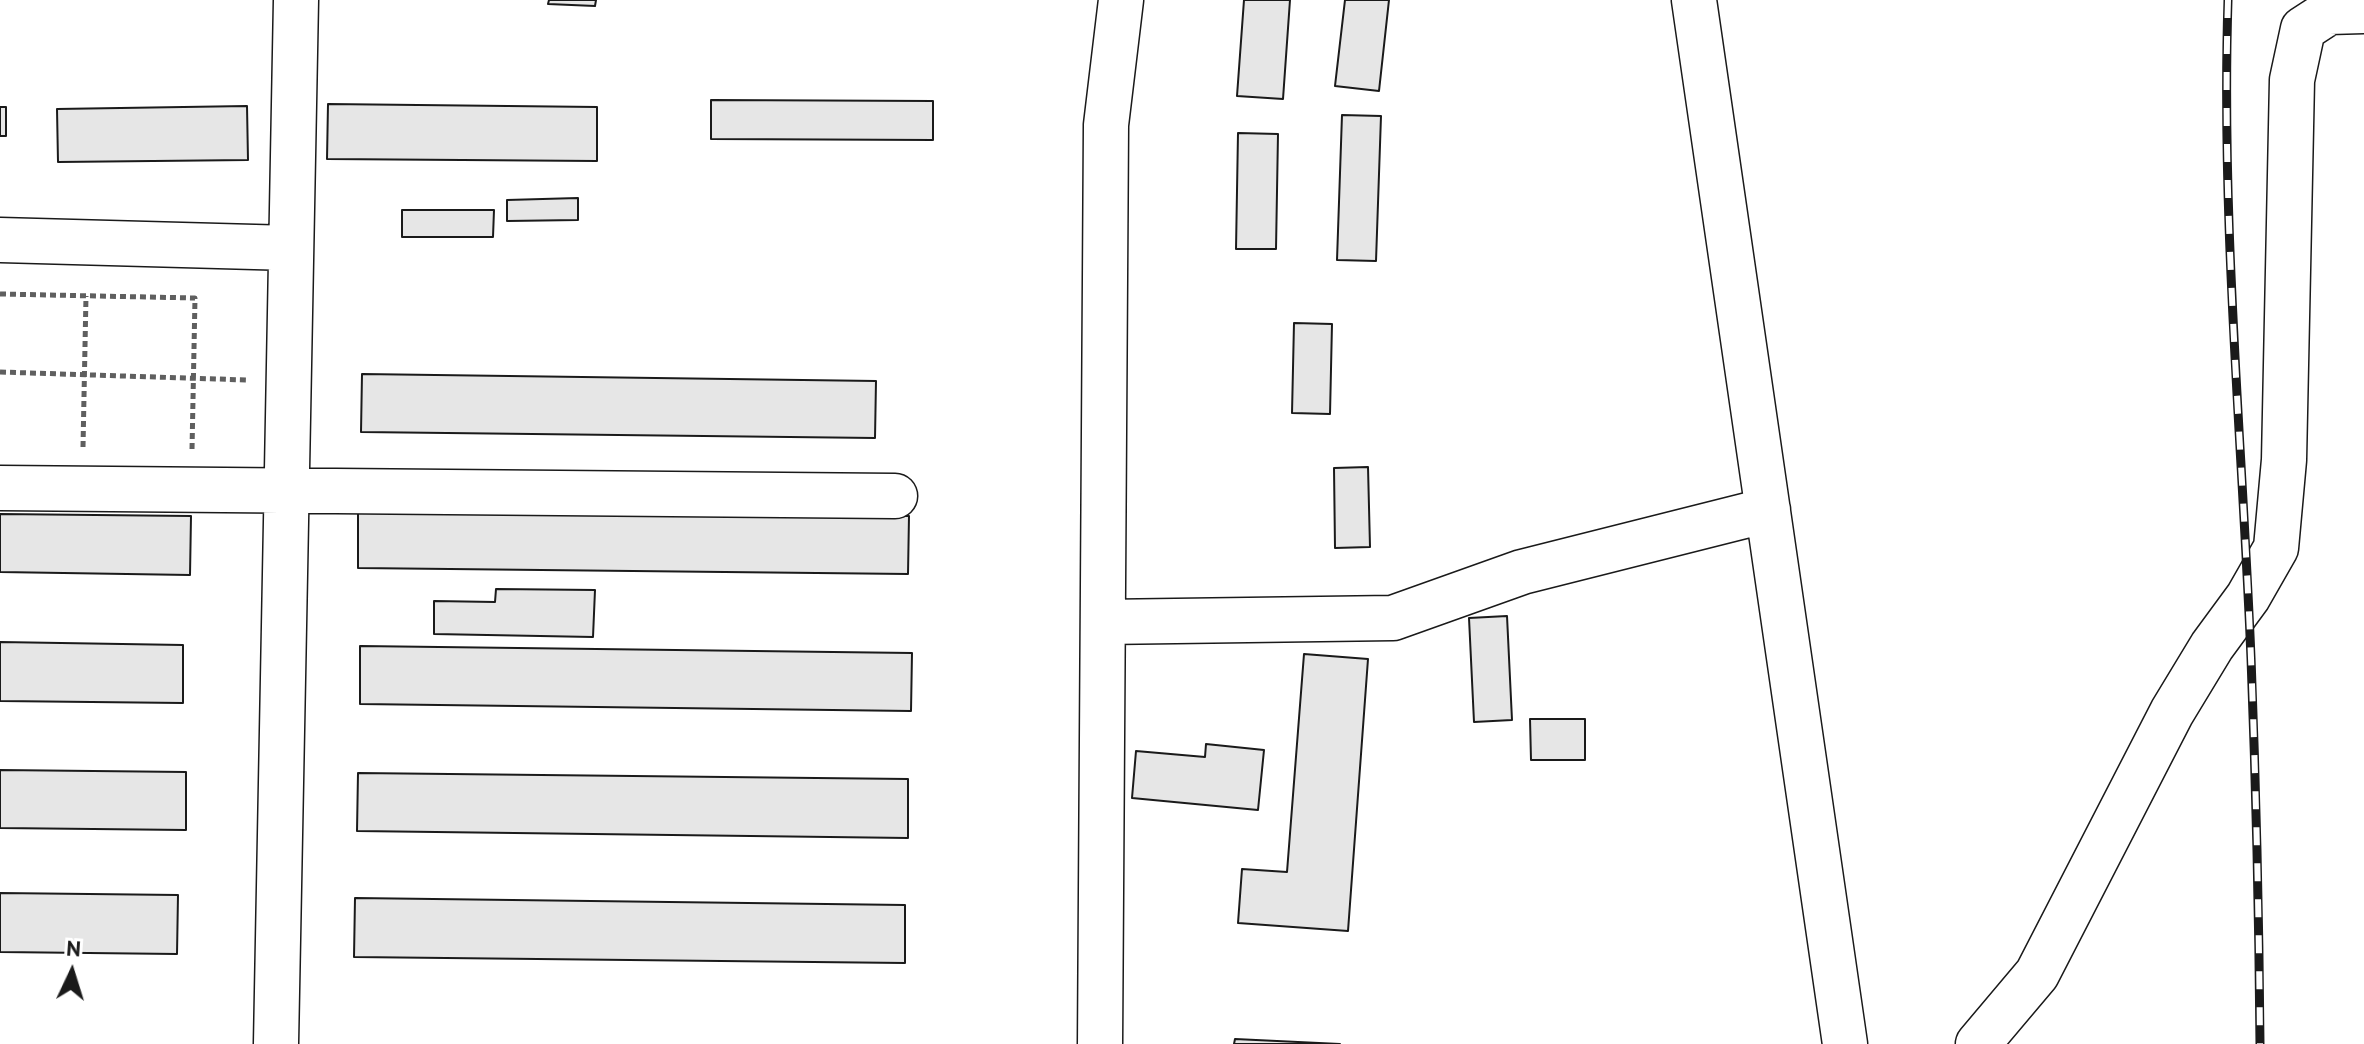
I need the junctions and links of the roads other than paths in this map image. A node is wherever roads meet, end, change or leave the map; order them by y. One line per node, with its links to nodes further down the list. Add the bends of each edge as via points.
1 (296, 0): 6 (street)
2 (1121, 0): 11 (street, via 1106,125)
3 (1694, 0): 10 (street)
4 (2364, 11): 15 (street, via 2329,12 2303,29 2292,80 2284,460 2276,548 2172,712 2037,974)
5 (0, 240): 6 (street)
6 (291, 248): 8 (street)
7 (0, 488): 8 (street)
8 (288, 491): 9 (street); 12 (street)
9 (895, 496)
10 (1768, 510): 11 (street, via 1522,572 1393,618); 14 (street)
11 (1103, 622): 13 (street)
12 (276, 1044)
13 (1100, 1044)
14 (1845, 1044)
15 (1978, 1044)

